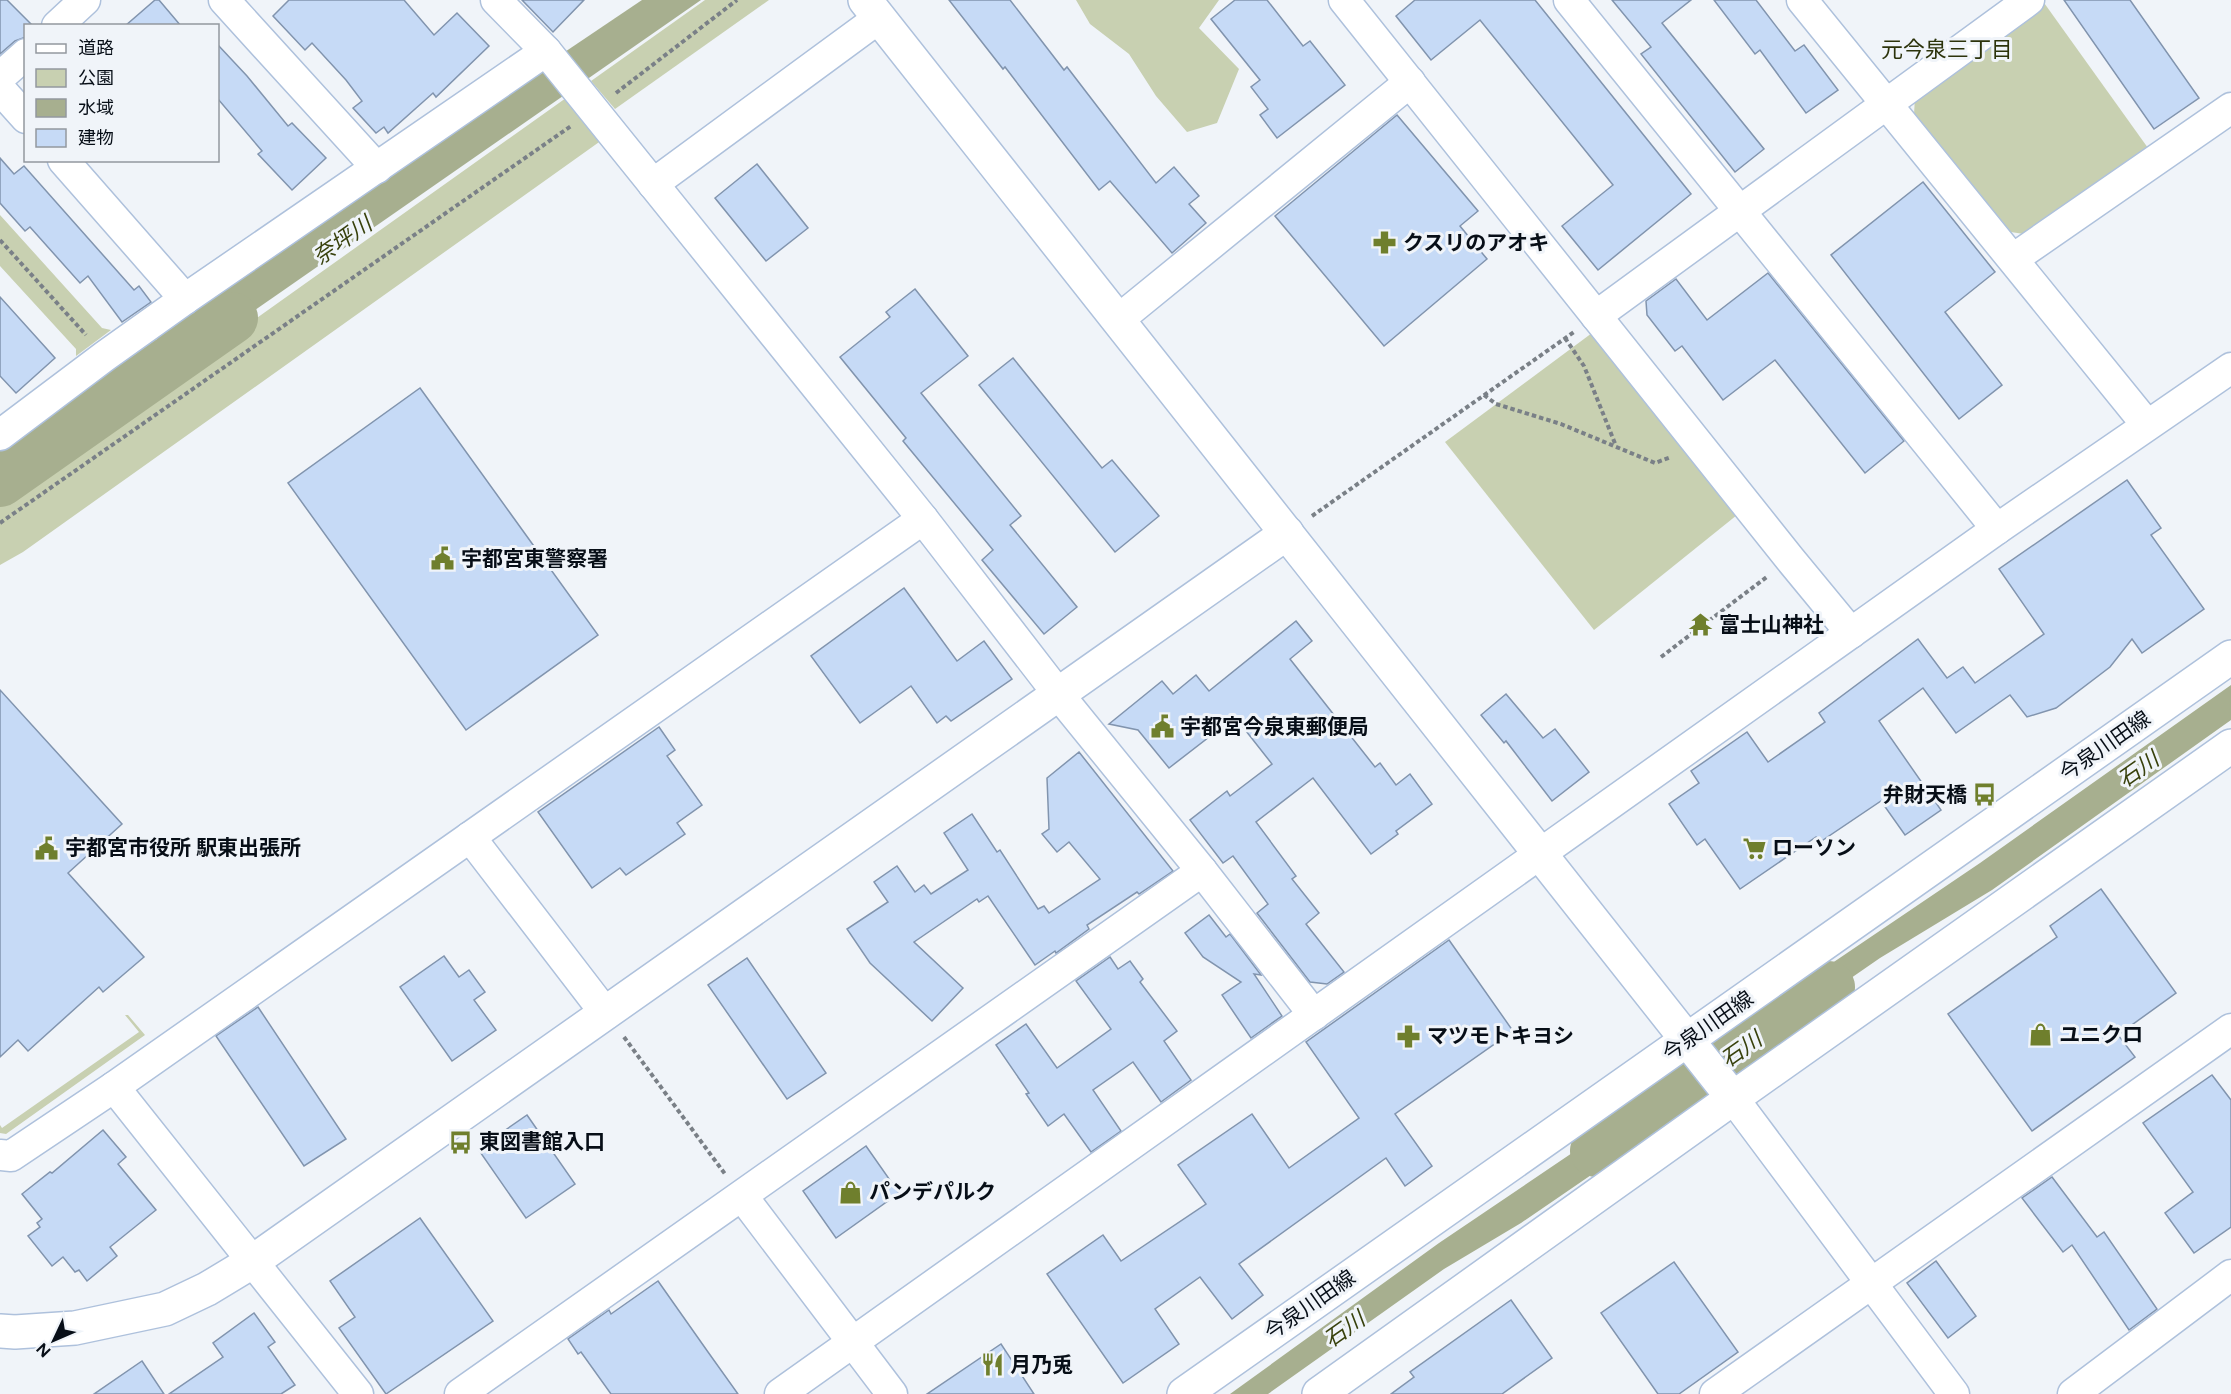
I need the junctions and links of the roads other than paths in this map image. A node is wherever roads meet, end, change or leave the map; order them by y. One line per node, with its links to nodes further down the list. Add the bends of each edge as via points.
1 (85, 0): 9 (street)
2 (224, 0): 19 (street)
3 (496, 0): 11 (street)
4 (1344, 0): 13 (street)
5 (1569, 0): 21 (street)
6 (1802, 0): 15 (street)
7 (2029, 0): 15 (street)
8 (872, 9): 20 (street); 25 (street)
9 (59, 24)
10 (24, 56): 12 (street)
11 (552, 59): 19 (street); 20 (street)
12 (0, 77)
13 (1410, 82): 24 (street); 25 (street)
14 (0, 89): 17 (street)
15 (1886, 104): 21 (street); 22 (street)
16 (2231, 108): 22 (street)
17 (24, 116)
18 (65, 162): 23 (street)
19 (377, 168): 23 (street)
20 (653, 184): 29 (street)
21 (1740, 211): 24 (street); 30 (street)
22 (2013, 260): 28 (street)
23 (185, 299): 27 (street)
24 (1596, 316): 32 (street)
25 (1118, 320): 31 (street)
26 (2231, 368): 28 (street)
27 (6, 421)
28 (2147, 425): 30 (street)
29 (923, 519): 34 (street); 36 (street)
30 (1997, 529): 32 (street)
31 (1287, 533): 34 (street); 37 (street)
32 (1851, 633): 37 (street)
33 (2231, 657): 42 (street, 今泉川田線)
34 (1059, 695): 38 (street); 39 (street)
35 (2231, 747): 44 (street)
36 (471, 837): 39 (street); 43 (street)
37 (1541, 854): 40 (street); 42 (street)
38 (1202, 872): 40 (street); 46 (street)
39 (606, 1014): 47 (street)
40 (1314, 1015): 51 (street)
41 (2227, 1039): 49 (street)
42 (1688, 1040): 44 (street); 56 (street, 今泉川田線)
43 (114, 1087): 45 (street, via 11,1156); 47 (street)
44 (1733, 1098): 49 (street); 57 (street)
45 (0, 1155)
46 (742, 1196): 51 (street); 53 (street)
47 (252, 1262): 50 (street, via 165,1309 75,1328); 52 (street)
48 (2231, 1275): 60 (street)
49 (1871, 1283): 58 (street); 59 (street)
50 (0, 1331)
51 (853, 1343): 54 (street); 55 (street)
52 (358, 1394)
53 (460, 1394)
54 (780, 1394)
55 (892, 1394)
56 (1184, 1394)
57 (1319, 1394)
58 (1715, 1394)
59 (1954, 1394)
60 (2073, 1394)

